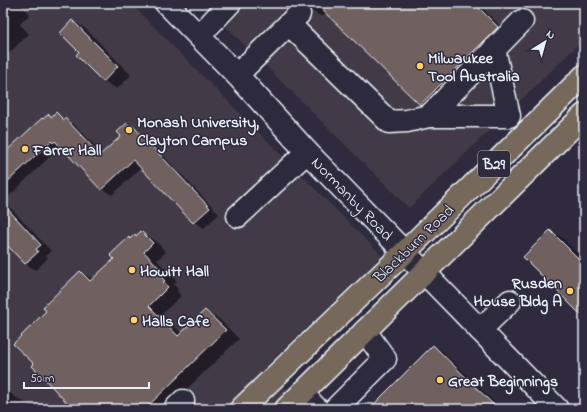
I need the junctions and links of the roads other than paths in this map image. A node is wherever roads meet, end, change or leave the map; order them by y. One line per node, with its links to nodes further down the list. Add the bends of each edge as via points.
1 (166, 3): 4 (street, Normanby Road)
2 (230, 3): 4 (street)
3 (522, 21): 5 (street)
4 (199, 36): 6 (street, Normanby Road)
5 (494, 49): 9 (street); 10 (street)
6 (237, 75): 9 (street, via 299,14 407,121); 12 (street, Normanby Road)
7 (584, 76): 11 (main road, Blackburn Road / B29)
8 (584, 115): 15 (main road, Blackburn Road / B29)
9 (429, 116): 10 (street)
10 (509, 116): 11 (street)
11 (526, 133): 14 (main road, Blackburn Road / B29)
12 (308, 152): 13 (street); 14 (street, Normanby Road)
13 (238, 216)
14 (405, 252): 15 (street, Normanby Road); 20 (main road, Blackburn Road / B29)
15 (424, 272): 17 (street, Normanby Road); 18 (main road, Blackburn Road / B29)
16 (510, 301): 17 (street)
17 (480, 330): 24 (street, Normanby Road)
18 (365, 331): 19 (main road, Blackburn Road / B29); 23 (street, via 384,359)
19 (302, 393): 21 (main road, Blackburn Road / B29); 22 (street)
20 (241, 409)
21 (286, 409)
22 (317, 409)
23 (335, 409)
24 (558, 409)

